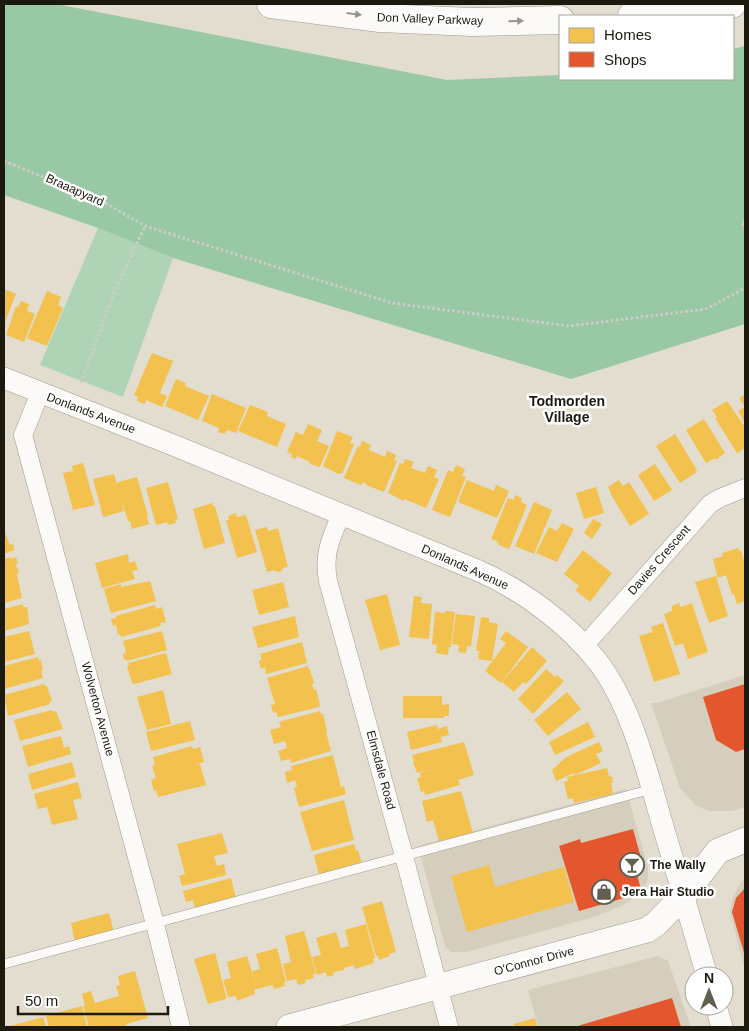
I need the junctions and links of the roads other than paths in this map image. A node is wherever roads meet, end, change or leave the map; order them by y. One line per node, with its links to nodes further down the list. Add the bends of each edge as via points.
1 (271, 4): 4 (highway, Don Valley Parkway, one-way to 4, via 380,18 472,22)
2 (732, 4): 3 (highway)
3 (646, 15)
4 (559, 20)
5 (4, 378): 6 (street, Donlands Avenue)
6 (40, 393): 8 (street, Donlands Avenue); 14 (street, Wolverton Avenue, via 24,435)
7 (745, 488): 9 (street, Davies Crescent, via 710,504)
8 (341, 514): 9 (street, Donlands Avenue, via 510,587 539,606); 12 (street, Elmsdale Road, via 326,556 326,566)
9 (584, 646): 10 (street, Donlands Avenue, via 614,688 634,733)
10 (652, 789): 12 (lane); 13 (street, Donlands Avenue)
11 (745, 840): 13 (main road, O'Connor Drive, via 718,851)
12 (404, 856): 14 (lane); 17 (street, Elmsdale Road)
13 (684, 895): 16 (street, Donlands Avenue); 17 (main road, O'Connor Drive, via 647,930)
14 (156, 924): 15 (lane); 18 (street, Wolverton Avenue)
15 (4, 964)
16 (704, 966)
17 (438, 986): 19 (main road, O'Connor Drive); 20 (street, Elmsdale Road)
18 (181, 1027)
19 (289, 1027)
20 (449, 1027)

